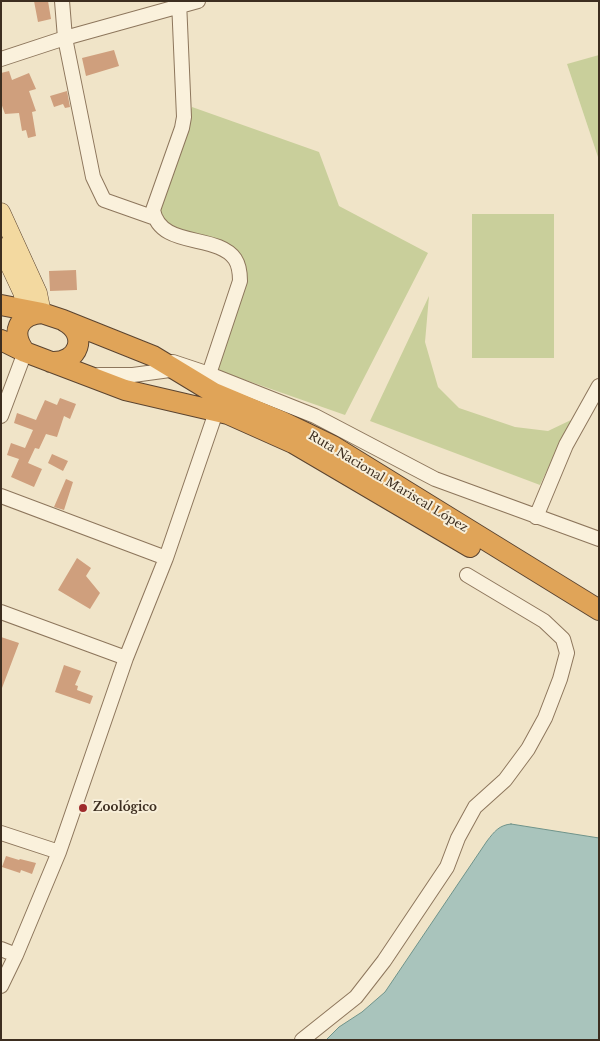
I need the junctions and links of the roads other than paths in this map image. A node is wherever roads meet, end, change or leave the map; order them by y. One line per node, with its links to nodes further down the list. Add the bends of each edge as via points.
1 (62, 1): 4 (street)
2 (198, 1): 3 (street)
3 (179, 4): 4 (street); 7 (street, via 184,117 153,210)
4 (65, 38): 5 (street); 7 (street, via 93,177 104,200)
5 (1, 59)
6 (1, 212): 10 (main road, via 38,293)
7 (155, 218): 15 (street, via 168,232 226,250 236,259 240,281)
8 (1, 247): 10 (main road)
9 (1, 305): 10 (highway, Ruta Nacional Mariscal López)
10 (29, 315): 11 (highway, Ruta Nacional Mariscal López); 13 (highway, via 19,326 17,336)
11 (63, 320): 14 (highway, via 76,331 78,347 67,360); 15 (highway, Ruta Nacional Mariscal López)
12 (3, 341): 13 (highway, Ruta Nacional Mariscal López)
13 (25, 352): 14 (highway, Ruta Nacional Mariscal López); 19 (street)
14 (51, 362): 16 (highway, Ruta Nacional Mariscal López)
15 (193, 370): 16 (street, via 113,376); 21 (street, via 315,416 428,476); 25 (highway, Ruta Nacional Mariscal López, via 214,393 333,446)
16 (80, 373): 18 (highway, Ruta Nacional Mariscal López, via 125,390)
17 (599, 386): 21 (street, via 566,445)
18 (216, 412): 23 (street); 27 (highway, Ruta Nacional Mariscal López, via 228,414 293,443)
19 (1, 416)
20 (1, 496): 23 (street)
21 (536, 517): 22 (street)
22 (599, 539)
23 (166, 558): 28 (street)
24 (466, 576): 34 (street, via 544,621 563,639 567,652 560,679 545,718 528,749 505,780 475,806 447,867 384,961 356,997)
25 (599, 610)
26 (1, 612): 28 (street)
27 (599, 624)
28 (126, 658): 30 (street)
29 (1, 833): 30 (street)
30 (59, 852): 32 (street)
31 (1, 949): 32 (street)
32 (16, 955): 33 (street)
33 (1, 986)
34 (302, 1040)

